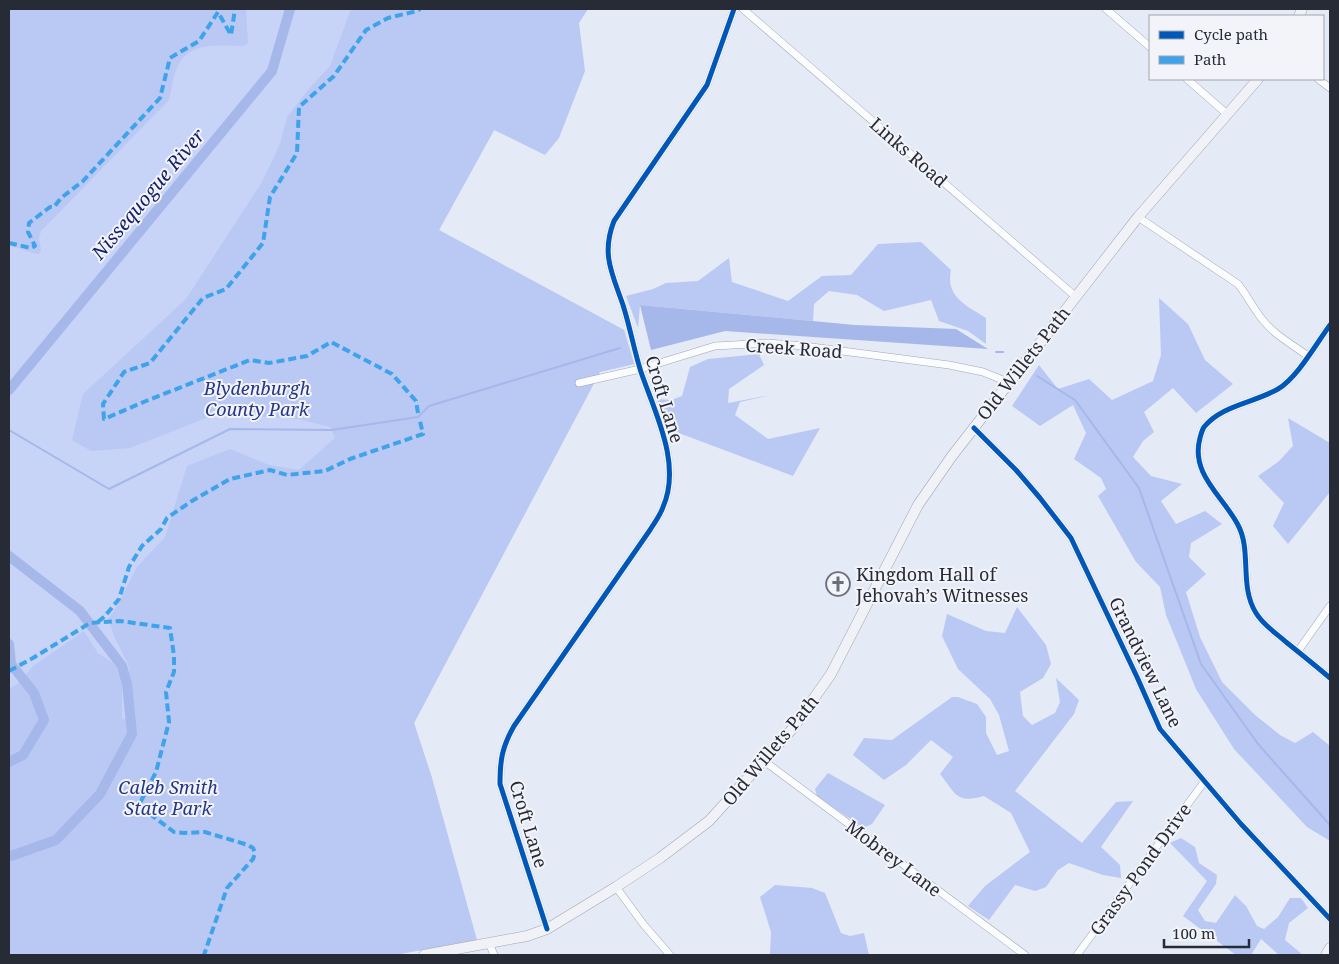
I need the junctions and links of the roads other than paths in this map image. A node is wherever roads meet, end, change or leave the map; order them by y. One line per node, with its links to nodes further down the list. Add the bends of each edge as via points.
1 (734, 9): 14 (street, Croft Lane, via 707,85 614,221 608,236 609,261)
2 (742, 9): 11 (street, Links Road)
3 (1106, 9): 4 (street)
4 (1149, 46)
5 (1188, 80): 9 (street)
6 (1257, 80): 9 (main road, Old Willets Path)
7 (1319, 80): 8 (street)
8 (1330, 88)
9 (1227, 114): 10 (main road, Old Willets Path)
10 (1138, 217): 11 (main road, Old Willets Path); 13 (street, via 1238,284 1262,320)
11 (1075, 296): 16 (main road, Old Willets Path)
12 (1330, 325): 13 (street)
13 (1308, 356): 19 (street, via 1288,381 1268,394 1219,415 1203,428 1198,444 1201,470 1238,525 1243,538 1247,585 1256,614)
14 (640, 369): 15 (street, Creek Road); 16 (street, Creek Road, via 716,346 768,343 949,365 984,372); 25 (street, Croft Lane, via 670,464 664,506 514,726 505,742 500,764 500,784)
15 (579, 383)
16 (1010, 383): 17 (main road, Old Willets Path)
17 (974, 428): 21 (main road, Old Willets Path, via 918,505 831,674 793,728); 22 (street, Grandview Lane, via 1034,491 1071,538 1160,729)
18 (1330, 606): 19 (street)
19 (1298, 651): 20 (street)
20 (1330, 678)
21 (764, 761): 23 (main road, Old Willets Path, via 710,821); 31 (street, Mobrey Lane)
22 (1204, 782): 24 (street, Grandview Lane); 32 (street, Grassy Pond Drive)
23 (616, 887): 25 (main road, Old Willets Path); 30 (street)
24 (1330, 919)
25 (547, 929): 26 (main road, Old Willets Path)
26 (489, 943): 28 (main road, Old Willets Path); 29 (street)
27 (1330, 948): 33 (main road)
28 (424, 955)
29 (494, 955)
30 (670, 955)
31 (1024, 955)
32 (1077, 955)
33 (1326, 955)

